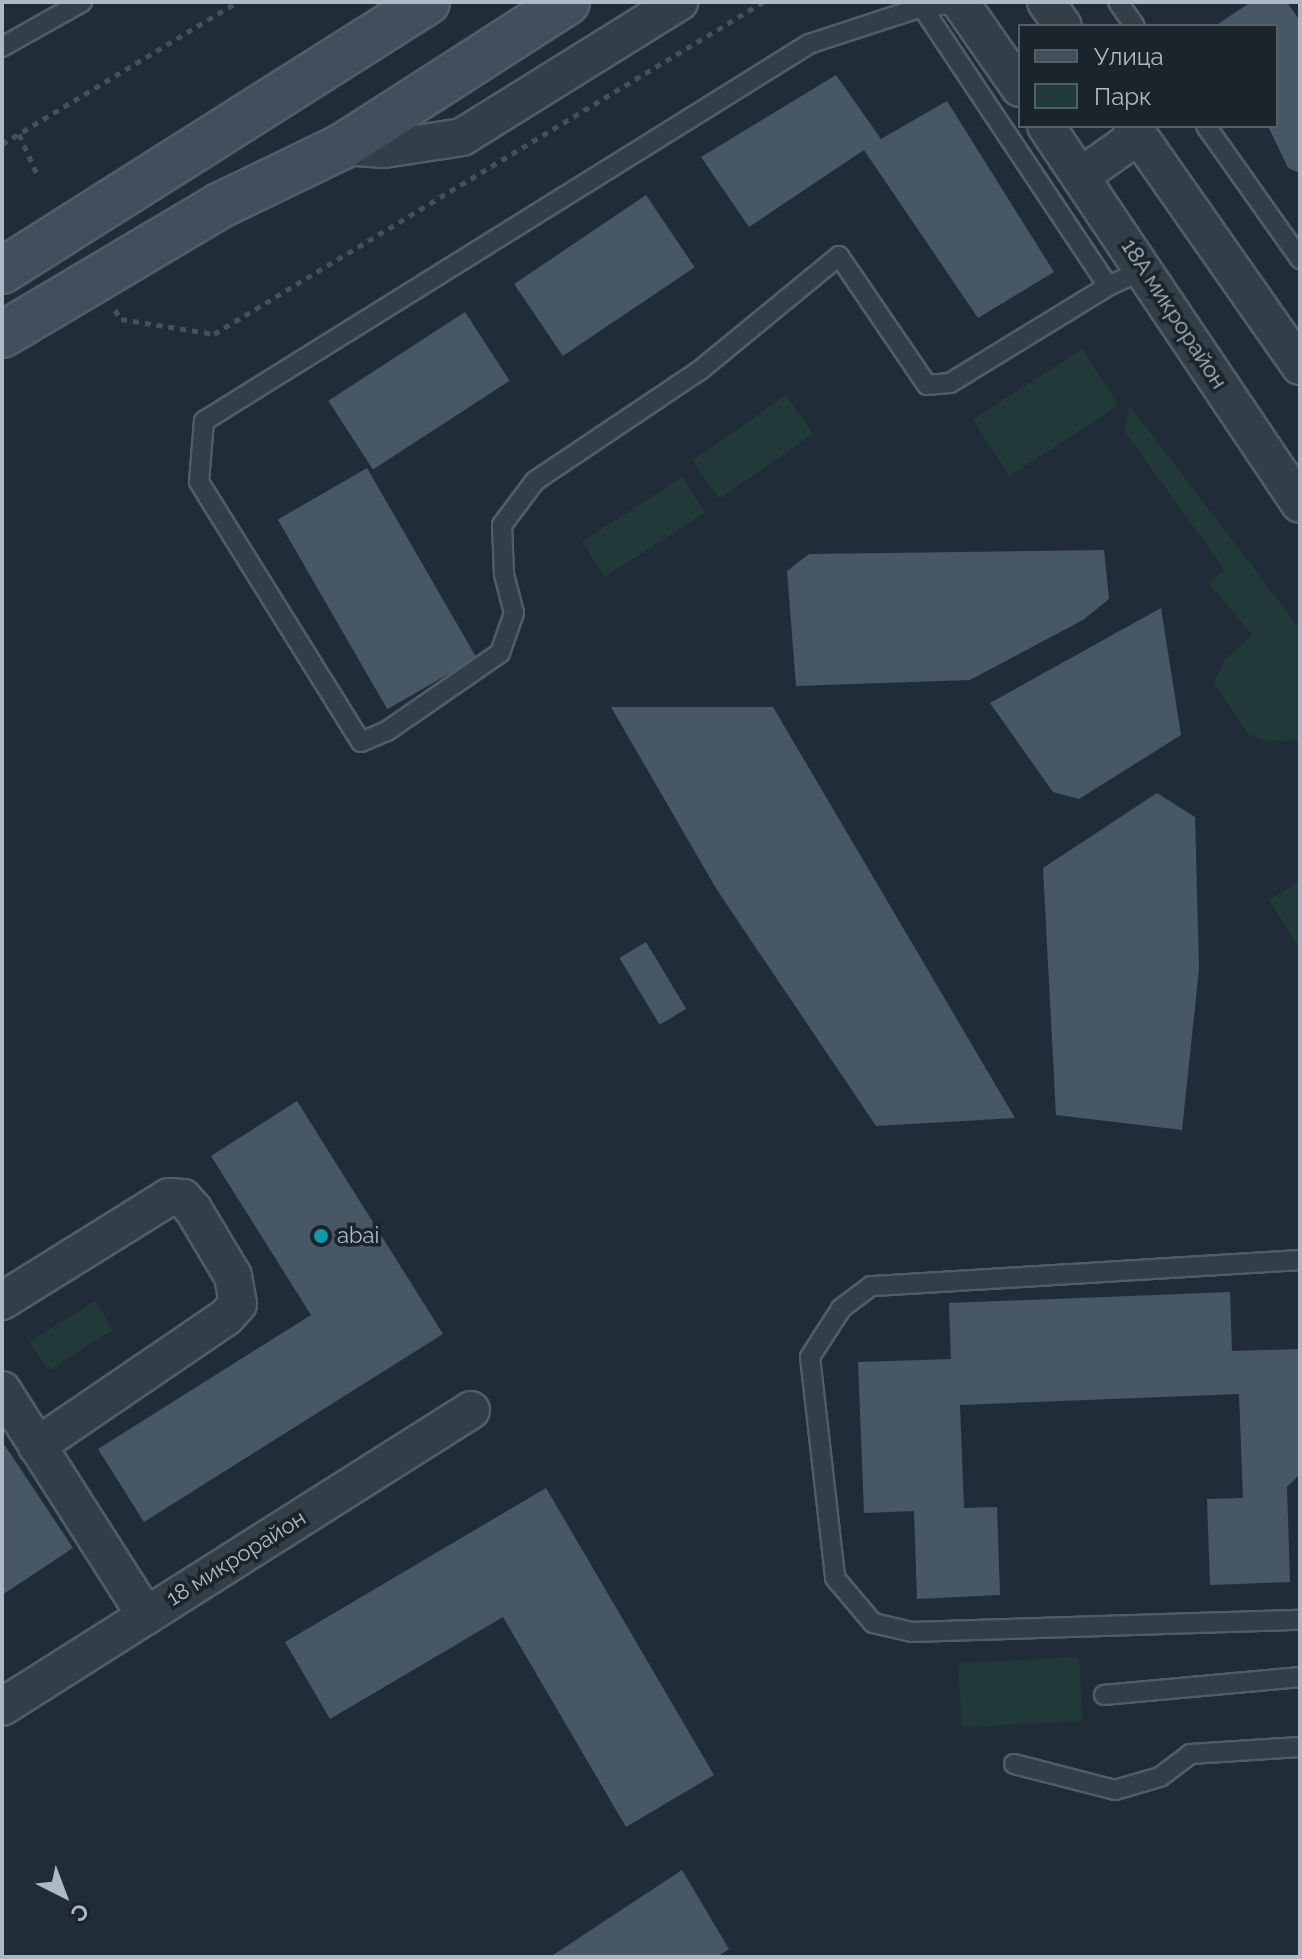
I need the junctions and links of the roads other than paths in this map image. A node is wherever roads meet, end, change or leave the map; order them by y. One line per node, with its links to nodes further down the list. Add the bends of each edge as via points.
1 (82, 2): 11 (lane)
2 (427, 2): 20 (main road)
3 (567, 2): 16 (main road)
4 (679, 2): 16 (street, via 462,137 384,149)
5 (960, 2): 8 (lane); 12 (street)
6 (1046, 2): 9 (street)
7 (1118, 2): 10 (lane)
8 (922, 7): 21 (lane); 21 (lane, via 809,44 204,421 199,482 361,742 387,731 500,653 514,613 504,574 502,525 535,481 699,371 839,256 927,385 950,383)
9 (1062, 24)
10 (1134, 24)
11 (2, 47)
12 (1018, 85)
13 (1047, 128): 17 (street, 18А микрорайон)
14 (1207, 128): 18 (lane)
15 (1136, 131): 17 (street); 23 (street)
16 (343, 146): 22 (main road, via 219,206)
17 (1081, 176): 19 (street, 18А микрорайон)
18 (1300, 259)
19 (1146, 269): 21 (lane); 24 (street, 18А микрорайон)
20 (2, 271)
21 (1108, 286)
22 (2, 335)
23 (1300, 366)
24 (1300, 504)
25 (1300, 1260): 31 (lane, via 871,1286 841,1309 810,1357 835,1578 873,1623 912,1632)
26 (2, 1301): 29 (street, via 169,1197 183,1198 193,1209 233,1276 238,1304 226,1317)
27 (2, 1390): 29 (street)
28 (471, 1410): 30 (street, 18 микрорайон)
29 (37, 1446): 30 (street)
30 (146, 1616): 34 (street, 18 микрорайон)
31 (1300, 1620)
32 (1300, 1677): 33 (lane)
33 (1104, 1695)
34 (2, 1707)
35 (1300, 1747): 36 (lane, via 1190,1754 1160,1777 1115,1790)
36 (1014, 1764)

